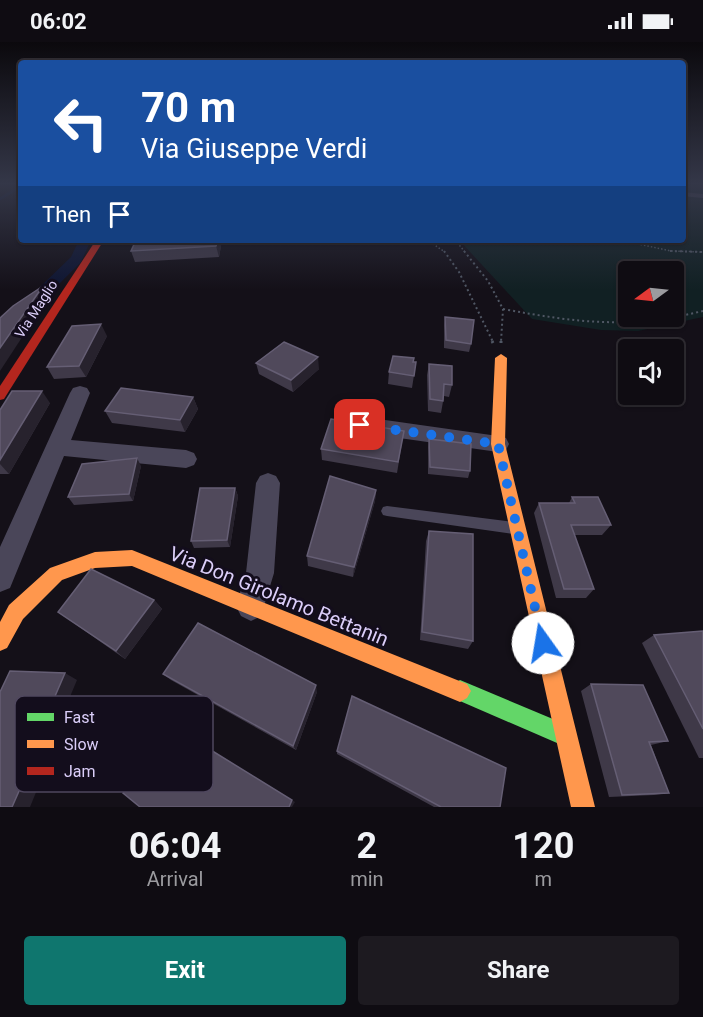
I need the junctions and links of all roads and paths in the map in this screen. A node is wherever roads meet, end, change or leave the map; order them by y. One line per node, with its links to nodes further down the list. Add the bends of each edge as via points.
1 (98, 243): 10 (street, Via Maglio)
2 (432, 243): 8 (path, via 444,251 459,272)
3 (457, 243): 6 (path, via 488,281)
4 (634, 243): 5 (path, via 671,251)
5 (703, 252)
6 (503, 309): 7 (path, via 601,323 634,323); 8 (path)
7 (703, 311)
8 (501, 358): 12 (street)
9 (80, 393): 13 (street)
10 (0, 396)
11 (349, 423): 12 (street)
12 (498, 444): 17 (street)
13 (57, 447): 14 (street); 18 (street)
14 (186, 459)
15 (268, 483): 19 (street, via 260,573)
16 (387, 511): 17 (lane)
17 (517, 528): 21 (street)
18 (0, 578)
19 (251, 606): 20 (street, Via Don Girolamo Bettanin, via 132,558 95,560 56,574 16,612); 21 (street, Via Don Girolamo Bettanin)
20 (0, 641)
21 (564, 735): 22 (street)
22 (583, 807)

